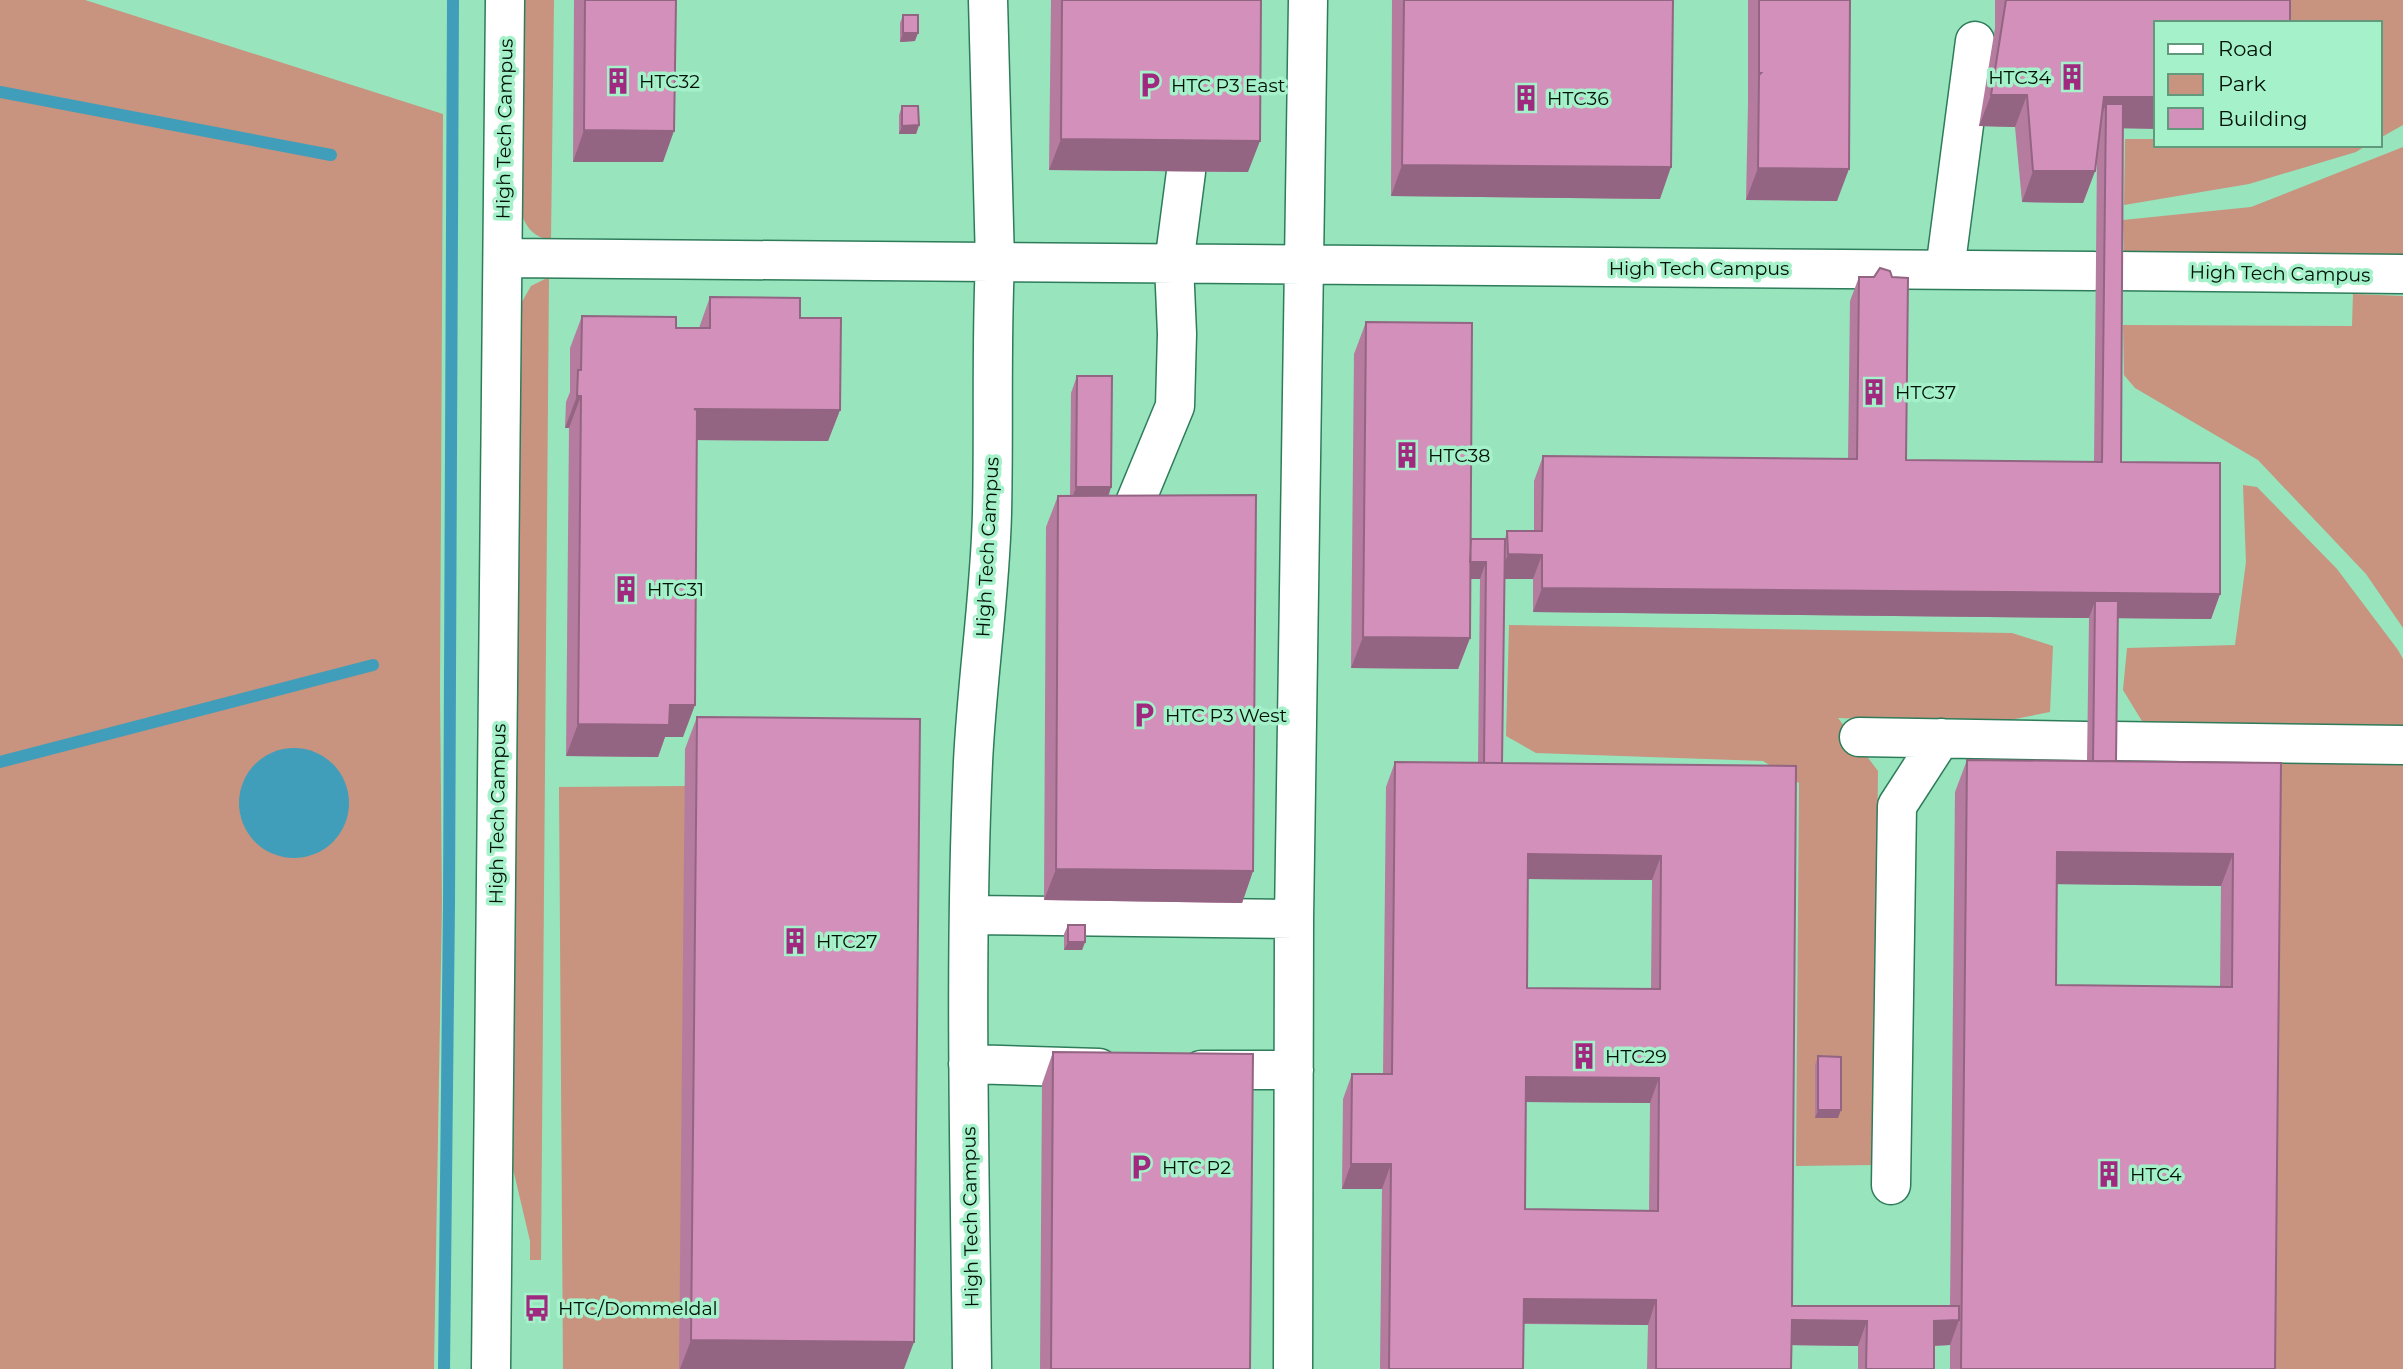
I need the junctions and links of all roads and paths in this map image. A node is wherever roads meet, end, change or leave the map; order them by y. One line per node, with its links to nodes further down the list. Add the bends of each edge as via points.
1 (505, 0): 6 (street, High Tech Campus)
2 (988, 0): 7 (street, High Tech Campus)
3 (1308, 0): 9 (street)
4 (1975, 41): 10 (street)
5 (1186, 172): 8 (street)
6 (503, 258): 7 (street, High Tech Campus); 23 (street, High Tech Campus)
7 (995, 262): 8 (street, High Tech Campus); 16 (street, High Tech Campus, via 992,515 974,761)
8 (1174, 264): 9 (street, High Tech Campus); 12 (street, via 1175,406)
9 (1305, 265): 10 (street, High Tech Campus); 17 (street)
10 (1945, 270): 11 (street, High Tech Campus)
11 (2403, 274)
12 (1125, 527)
13 (1858, 737): 14 (street)
14 (1941, 738): 15 (street); 22 (street, via 1897,806)
15 (2403, 746)
16 (969, 915): 17 (street); 18 (street, High Tech Campus)
17 (1294, 919): 21 (street)
18 (968, 1064): 19 (street); 24 (street, High Tech Campus)
19 (1127, 1069)
20 (1169, 1070): 21 (street)
21 (1294, 1070): 25 (street)
22 (1891, 1185)
23 (491, 1369)
24 (972, 1369)
25 (1293, 1369)

